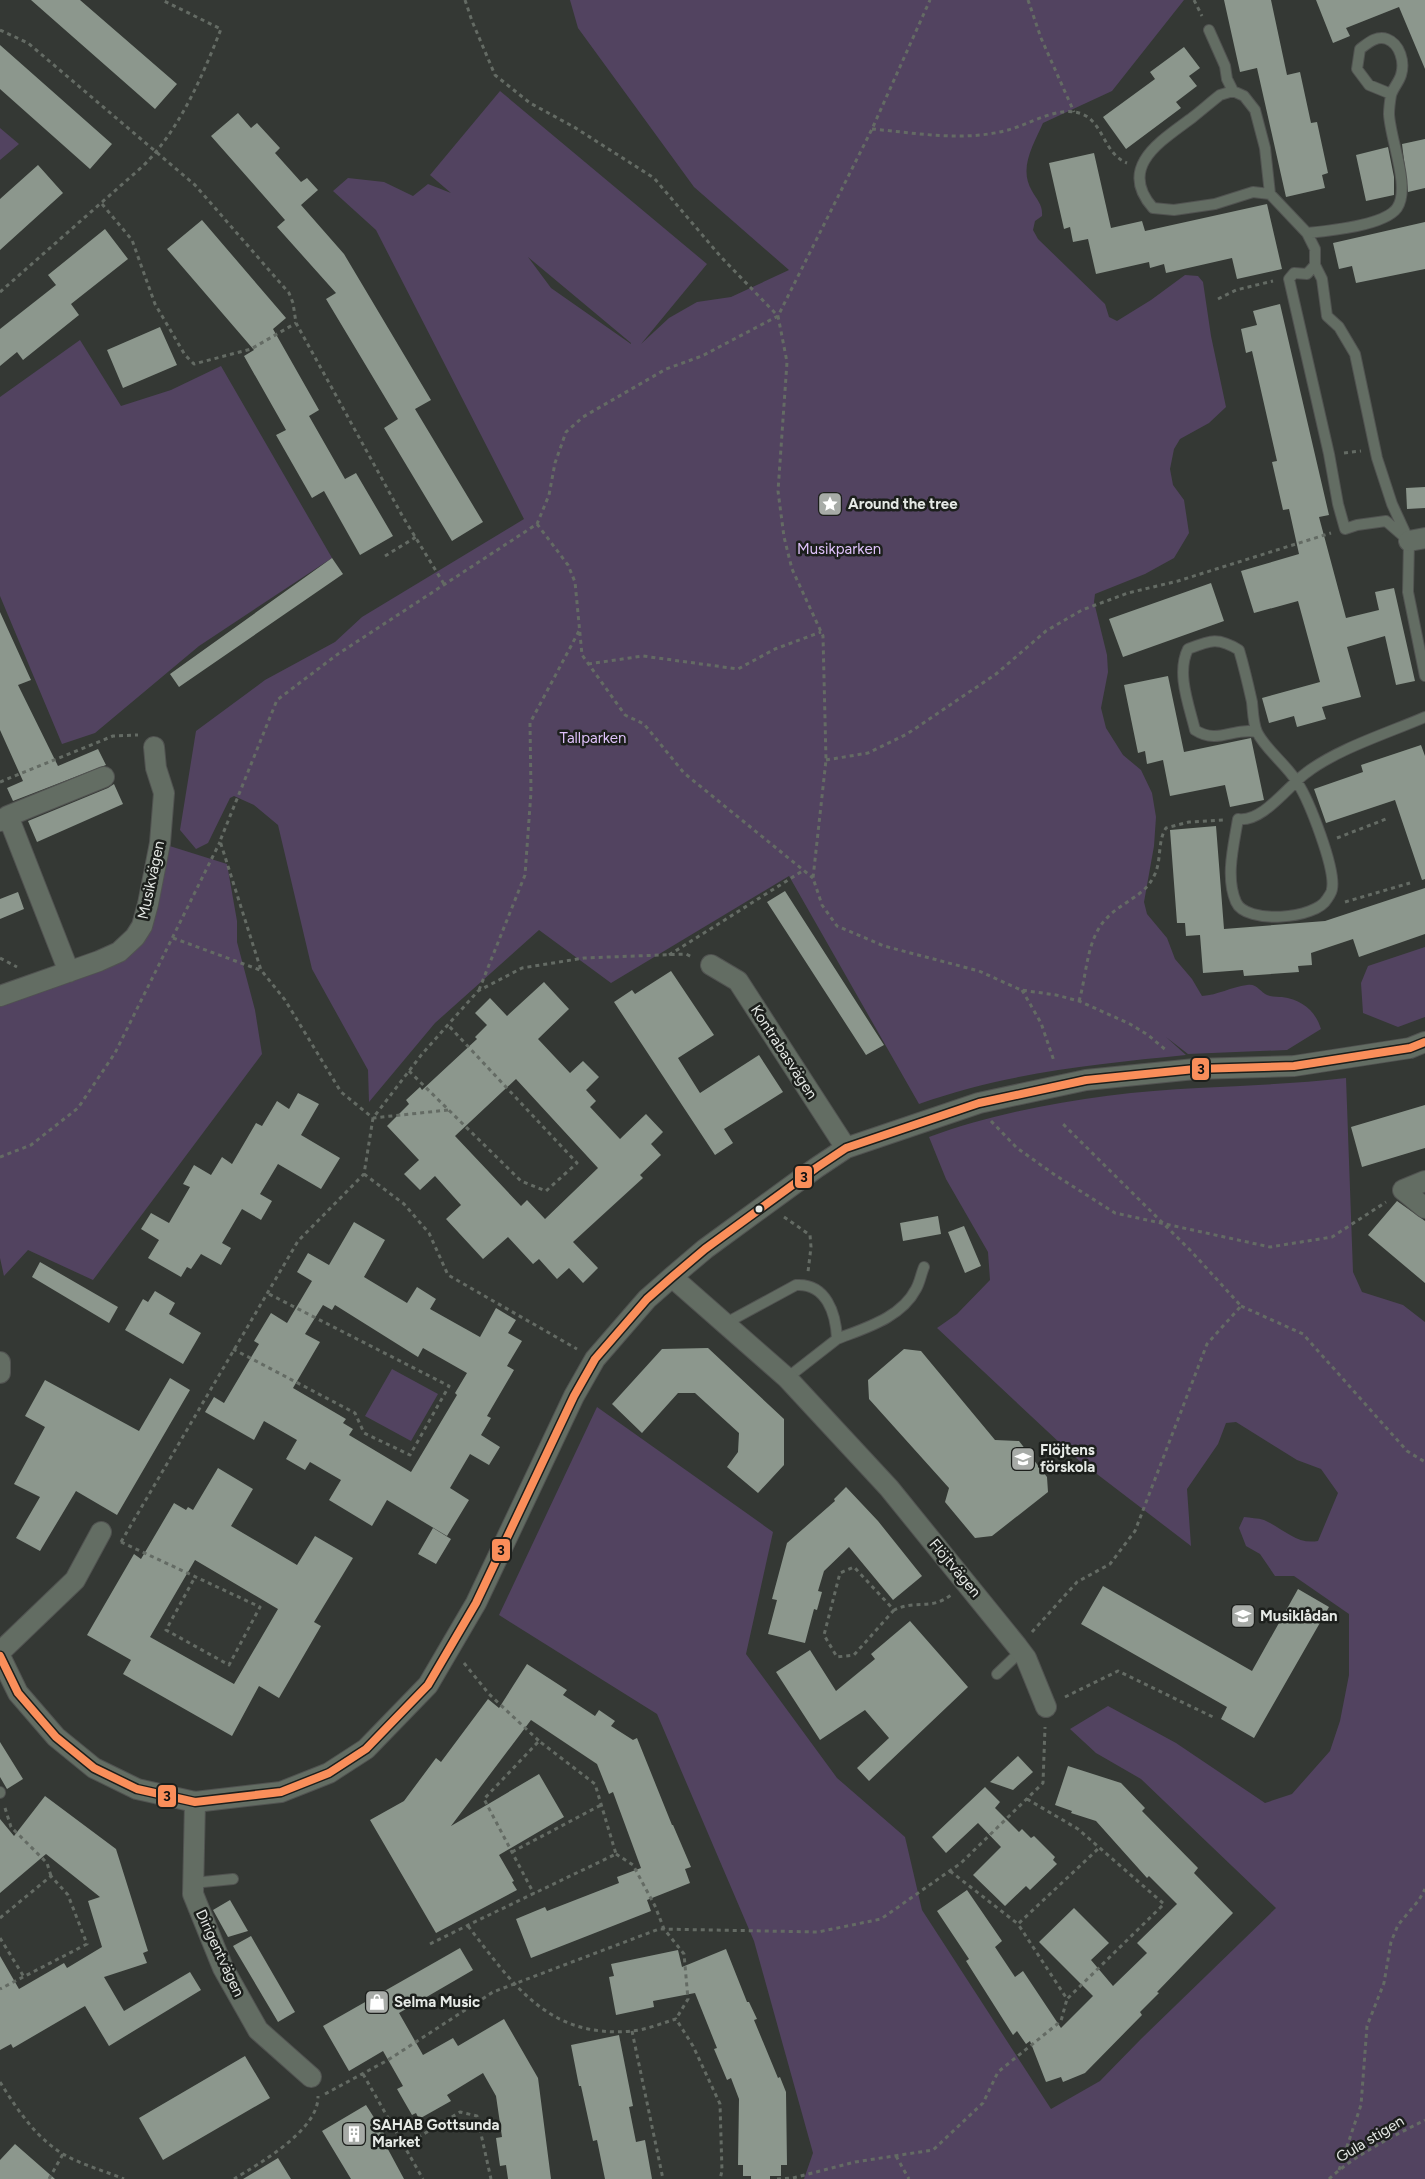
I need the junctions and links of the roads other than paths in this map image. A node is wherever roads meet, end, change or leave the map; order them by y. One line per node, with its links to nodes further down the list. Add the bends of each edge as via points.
1 (1209, 30): 2 (lane)
2 (1232, 91): 4 (lane, via 1244,96 1255,110 1265,148); 4 (lane, via 1220,95 1152,149 1139,174 1145,200 1154,208 1174,210 1215,204 1254,192)
3 (1391, 94): 3 (lane, via 1402,73 1400,52 1396,44 1379,38 1360,49 1357,69 1369,85); 5 (lane, via 1389,114 1403,194 1397,209 1352,228)
4 (1270, 194): 5 (lane)
5 (1306, 233): 6 (lane, via 1315,249)
6 (1315, 265): 7 (lane, via 1322,279 1326,316 1339,327 1355,354 1377,458 1392,504); 7 (lane, via 1307,274 1294,273 1289,280 1346,529 1386,521)
7 (1417, 540): 8 (lane, via 1408,592)
8 (1425, 676)
9 (1425, 717): 13 (lane, via 1326,759)
10 (1257, 732): 10 (lane, via 1240,650 1224,641 1206,642 1188,649 1183,660 1184,680 1195,730 1205,736 1226,736 1244,729); 13 (lane)
11 (149, 740): 16 (street, Musikvägen, via 164,793 160,843 142,926 118,952)
12 (104, 777): 14 (street)
13 (1297, 781): 13 (lane, via 1258,815 1247,821 1238,819 1231,871 1236,902 1244,912 1259,917 1307,913 1324,904 1332,890 1330,866 1323,844)
14 (4, 819): 16 (street)
15 (711, 965): 19 (street, Kontrabasvägen, via 738,981)
16 (69, 972): 17 (street, Musikvägen)
17 (0, 996)
18 (1425, 1042): 19 (street, via 1410,1048 1294,1066 1195,1069 1086,1080 979,1103)
19 (846, 1148): 23 (street)
20 (1425, 1181): 21 (street, via 1403,1190)
21 (1425, 1208)
22 (924, 1267): 25 (lane, via 916,1290 897,1312)
23 (672, 1277): 24 (street, Flöjtvägen); 35 (street, via 647,1299 595,1359 574,1396 476,1603 428,1685 366,1749 328,1773 281,1792)
24 (726, 1323): 25 (lane, via 796,1285 807,1284 817,1288 831,1309 837,1325); 28 (street, Flöjtvägen)
25 (837, 1339): 28 (lane)
26 (0, 1362): 27 (street)
27 (0, 1373)
28 (786, 1378): 30 (street, Flöjtvägen, via 889,1488)
29 (101, 1532): 31 (street, via 75,1580)
30 (1019, 1649): 33 (lane); 34 (street, Flöjtvägen)
31 (0, 1652)
32 (0, 1656): 35 (street, via 18,1693 56,1737 94,1768 138,1789)
33 (997, 1674)
34 (1046, 1707)
35 (195, 1802): 37 (street, Dirigentvägen)
36 (233, 1878): 37 (lane)
37 (193, 1883): 38 (street, Dirigentvägen, via 192,1894 223,1968 258,2030)
38 (312, 2077)

